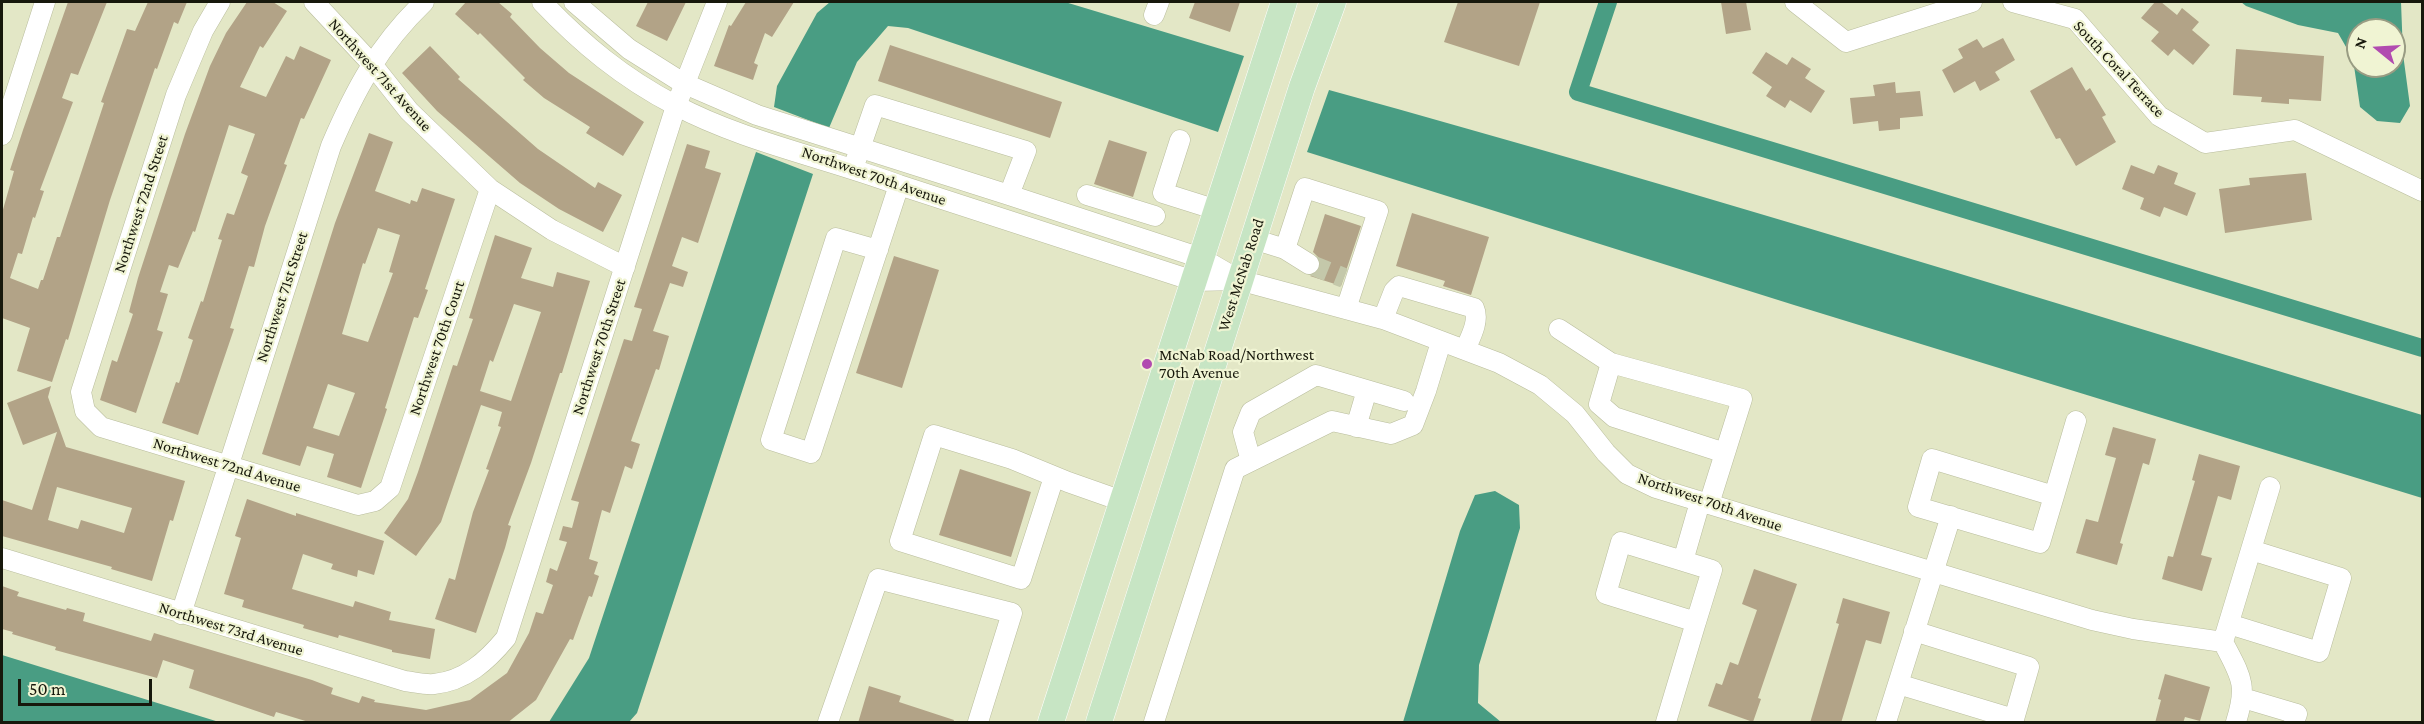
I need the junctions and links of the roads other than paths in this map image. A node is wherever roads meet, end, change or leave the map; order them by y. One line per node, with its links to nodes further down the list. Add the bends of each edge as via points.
1 (45, 2): 16 (street)
2 (220, 2): 46 (street, Northwest 72nd Street, via 176,95 81,392)
3 (314, 2): 13 (street, Northwest 71st Avenue)
4 (424, 2): 13 (street, Northwest 71st Street)
5 (542, 2): 15 (street, Northwest 70th Avenue, via 576,37 617,70)
6 (574, 2): 14 (street, Northwest 70th Avenue, via 629,49)
7 (717, 2): 14 (street, Northwest 70th Street)
8 (1284, 2): 28 (main road)
9 (1334, 2): 20 (main road, West McNab Road)
10 (1795, 2): 11 (street, via 1846,42)
11 (1972, 2)
12 (2013, 2): 24 (street, South Coral Terrace, via 2075,19 2159,116 2205,143 2295,130)
13 (371, 63): 23 (street, Northwest 71st Avenue, via 409,111); 51 (street, Northwest 71st Street, via 331,146)
14 (683, 83): 15 (street, Northwest 70th Street); 18 (street, Northwest 70th Avenue, via 757,115)
15 (676, 106): 19 (street, Northwest 70th Avenue, via 747,135); 35 (street, Northwest 70th Street)
16 (2, 135)
17 (1180, 140): 25 (street)
18 (859, 149): 19 (street); 26 (street, Northwest 70th Avenue); 26 (street, via 875,105 939,124 1026,151)
19 (853, 168): 21 (street, Northwest 70th Avenue)
20 (1272, 179): 22 (street); 30 (main road, West McNab Road)
21 (899, 185): 33 (street); 36 (street, Northwest 70th Avenue)
22 (1305, 188): 32 (street); 38 (street, via 1378,211 1349,280)
23 (490, 189): 35 (street, Northwest 71st Avenue, via 552,230); 55 (street, Northwest 70th Court, via 390,488)
24 (2422, 191)
25 (1163, 193): 28 (street); 29 (street)
26 (1009, 195): 31 (street, Northwest 70th Avenue)
27 (1087, 195): 29 (street)
28 (1217, 210): 36 (main road)
29 (1155, 216): 31 (street)
30 (1253, 239): 32 (street); 37 (main road, West McNab Road)
31 (1145, 241): 36 (street, Northwest 70th Avenue)
32 (1285, 249): 34 (street)
33 (878, 250): 33 (street, via 811,453 771,440 836,237)
34 (1309, 264)
35 (625, 267): 67 (street, Northwest 70th Street, via 506,638 486,662)
36 (1197, 270): 37 (street, Northwest 70th Avenue); 56 (main road)
37 (1239, 280): 38 (street, Northwest 70th Avenue); 74 (main road, West McNab Road)
38 (1346, 309): 39 (street, Northwest 70th Avenue)
39 (1383, 319): 41 (street, Northwest 70th Avenue); 42 (street, via 1394,291 1400,286 1474,308 1477,314)
40 (1559, 329): 43 (street)
41 (1442, 342): 42 (street, Northwest 70th Avenue); 48 (street, via 1413,424 1391,434)
42 (1465, 350): 57 (street, Northwest 70th Avenue, via 1540,386 1575,414 1627,474 1656,488)
43 (1611, 363): 49 (street, via 1599,404 1614,417); 49 (street, via 1742,399)
44 (1367, 390): 45 (street); 48 (street); 50 (street, via 1316,375 1251,412 1243,432)
45 (1404, 400)
46 (85, 411): 51 (street, Northwest 72nd Avenue, via 101,427)
47 (2076, 421): 54 (street)
48 (1356, 427): 50 (street, via 1332,422)
49 (1725, 453): 57 (street)
50 (1251, 461): 75 (street, via 1234,469)
51 (227, 465): 55 (street, Northwest 72nd Avenue, via 358,505); 63 (street, Northwest 71st Street)
52 (1054, 477): 52 (street, via 1012,459 934,435 900,541 1021,579); 56 (street)
53 (2270, 487): 59 (street)
54 (2054, 496): 58 (street, via 2040,543); 58 (street, via 1932,459 1918,507)
55 (375, 501)
56 (1122, 501): 73 (main road)
57 (1705, 503): 61 (street); 62 (street, Northwest 70th Avenue)
58 (1951, 516): 62 (street)
59 (2251, 549): 66 (street); 66 (street, Northwest 70th Avenue, via 2342,578 2319,652)
60 (2, 558): 63 (street, Northwest 73rd Avenue)
61 (1683, 561): 64 (street, via 1712,570); 64 (street, via 1621,542 1606,594)
62 (1932, 573): 65 (street); 66 (street, Northwest 70th Avenue, via 2133,629)
63 (181, 614): 67 (street, Northwest 73rd Avenue, via 405,681 434,684)
64 (1696, 622): 70 (street)
65 (1914, 631): 68 (street); 68 (street, via 2030,667 2014,719)
66 (2226, 633): 69 (street)
67 (462, 676)
68 (1898, 684): 76 (street)
69 (2243, 698): 77 (street); 78 (street, via 2297,714)
70 (1666, 722)
71 (828, 723): 72 (street, via 878,579 1012,613)
72 (978, 723)
73 (1051, 723)
74 (1099, 723)
75 (1154, 723)
76 (1886, 723)
77 (2236, 723)
78 (2294, 723)

